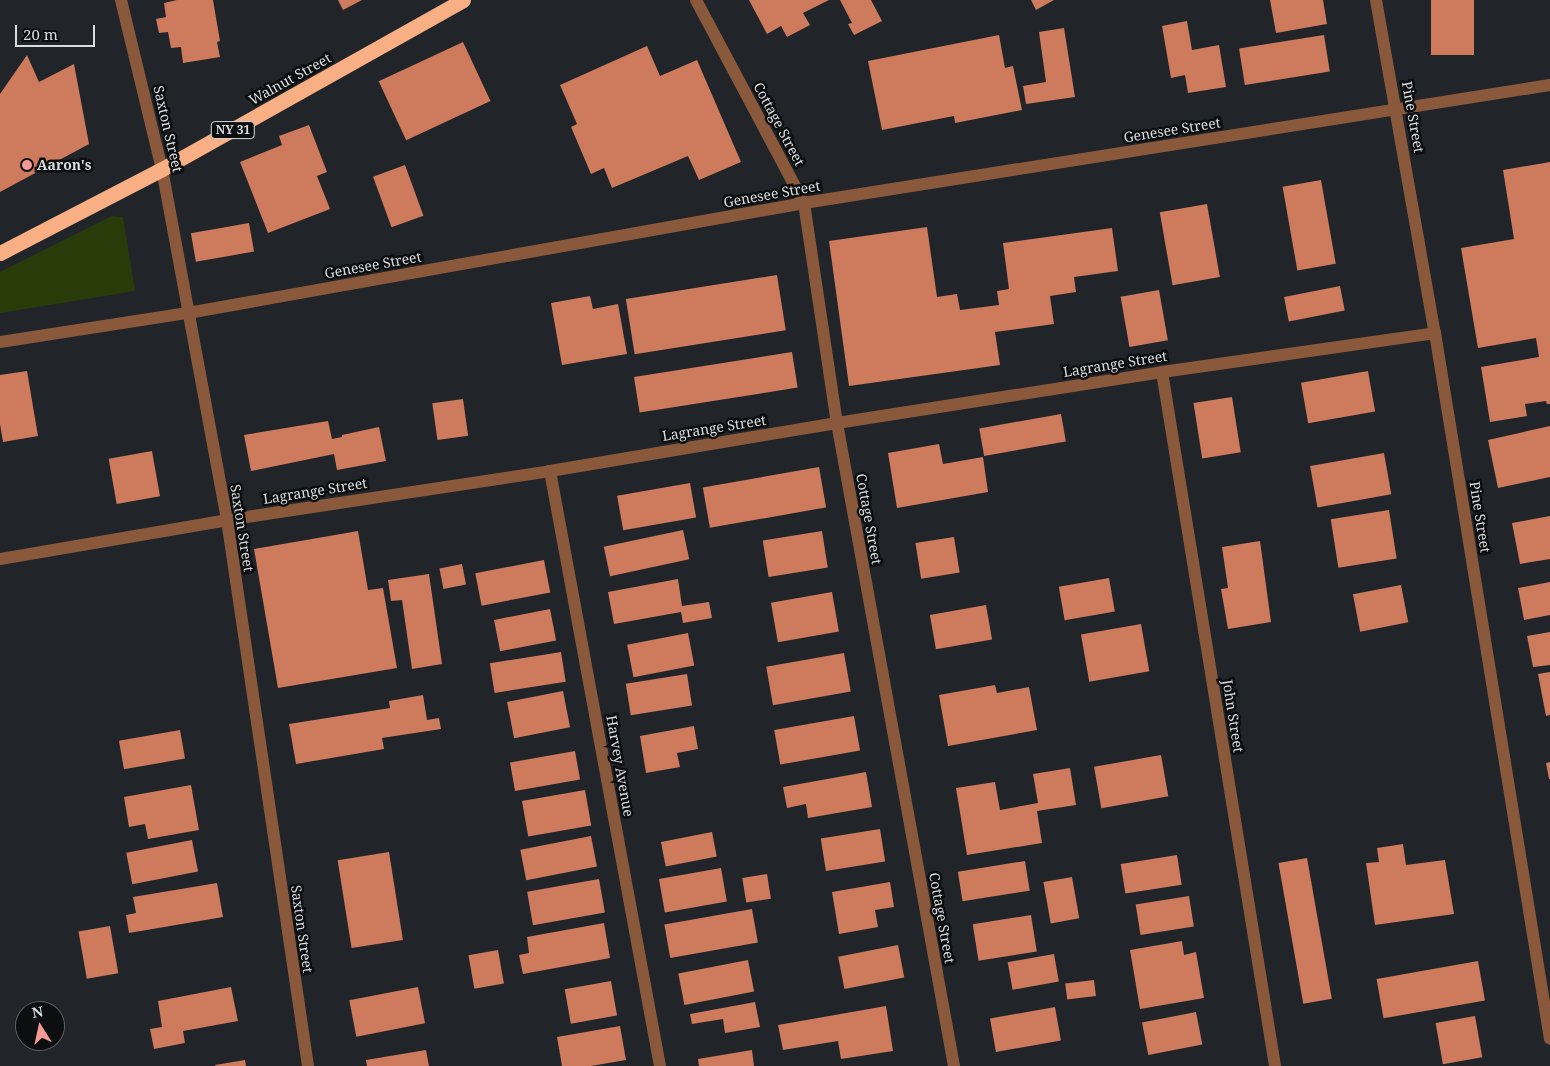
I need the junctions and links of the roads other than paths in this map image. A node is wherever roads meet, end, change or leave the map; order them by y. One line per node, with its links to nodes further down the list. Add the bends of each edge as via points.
1 (121, 0): 7 (street, Saxton Street)
2 (463, 0): 7 (highway, Walnut Street / NY 31)
3 (696, 0): 8 (street, Cottage Street)
4 (1376, 0): 6 (street, Pine Street)
5 (1550, 85): 6 (street, Genesee Street)
6 (1397, 109): 8 (street, Genesee Street); 11 (street, Pine Street)
7 (162, 169): 9 (highway, Walnut Street / NY 31); 10 (street, Saxton Street)
8 (804, 203): 10 (street, Genesee Street); 14 (street, Cottage Street)
9 (0, 253)
10 (188, 313): 12 (street, Genesee Street); 16 (street, Saxton Street)
11 (1435, 332): 13 (street, Lagrange Street); 18 (street, Pine Street)
12 (0, 342)
13 (1162, 372): 14 (street, Lagrange Street); 22 (street, John Street)
14 (837, 423): 15 (street, Lagrange Street); 21 (street, Cottage Street)
15 (550, 471): 16 (street, Lagrange Street); 20 (street, Harvey Avenue)
16 (227, 520): 17 (street, Lagrange Street); 19 (street, Saxton Street)
17 (0, 559)
18 (1550, 1039)
19 (308, 1066)
20 (660, 1066)
21 (954, 1066)
22 (1274, 1066)

